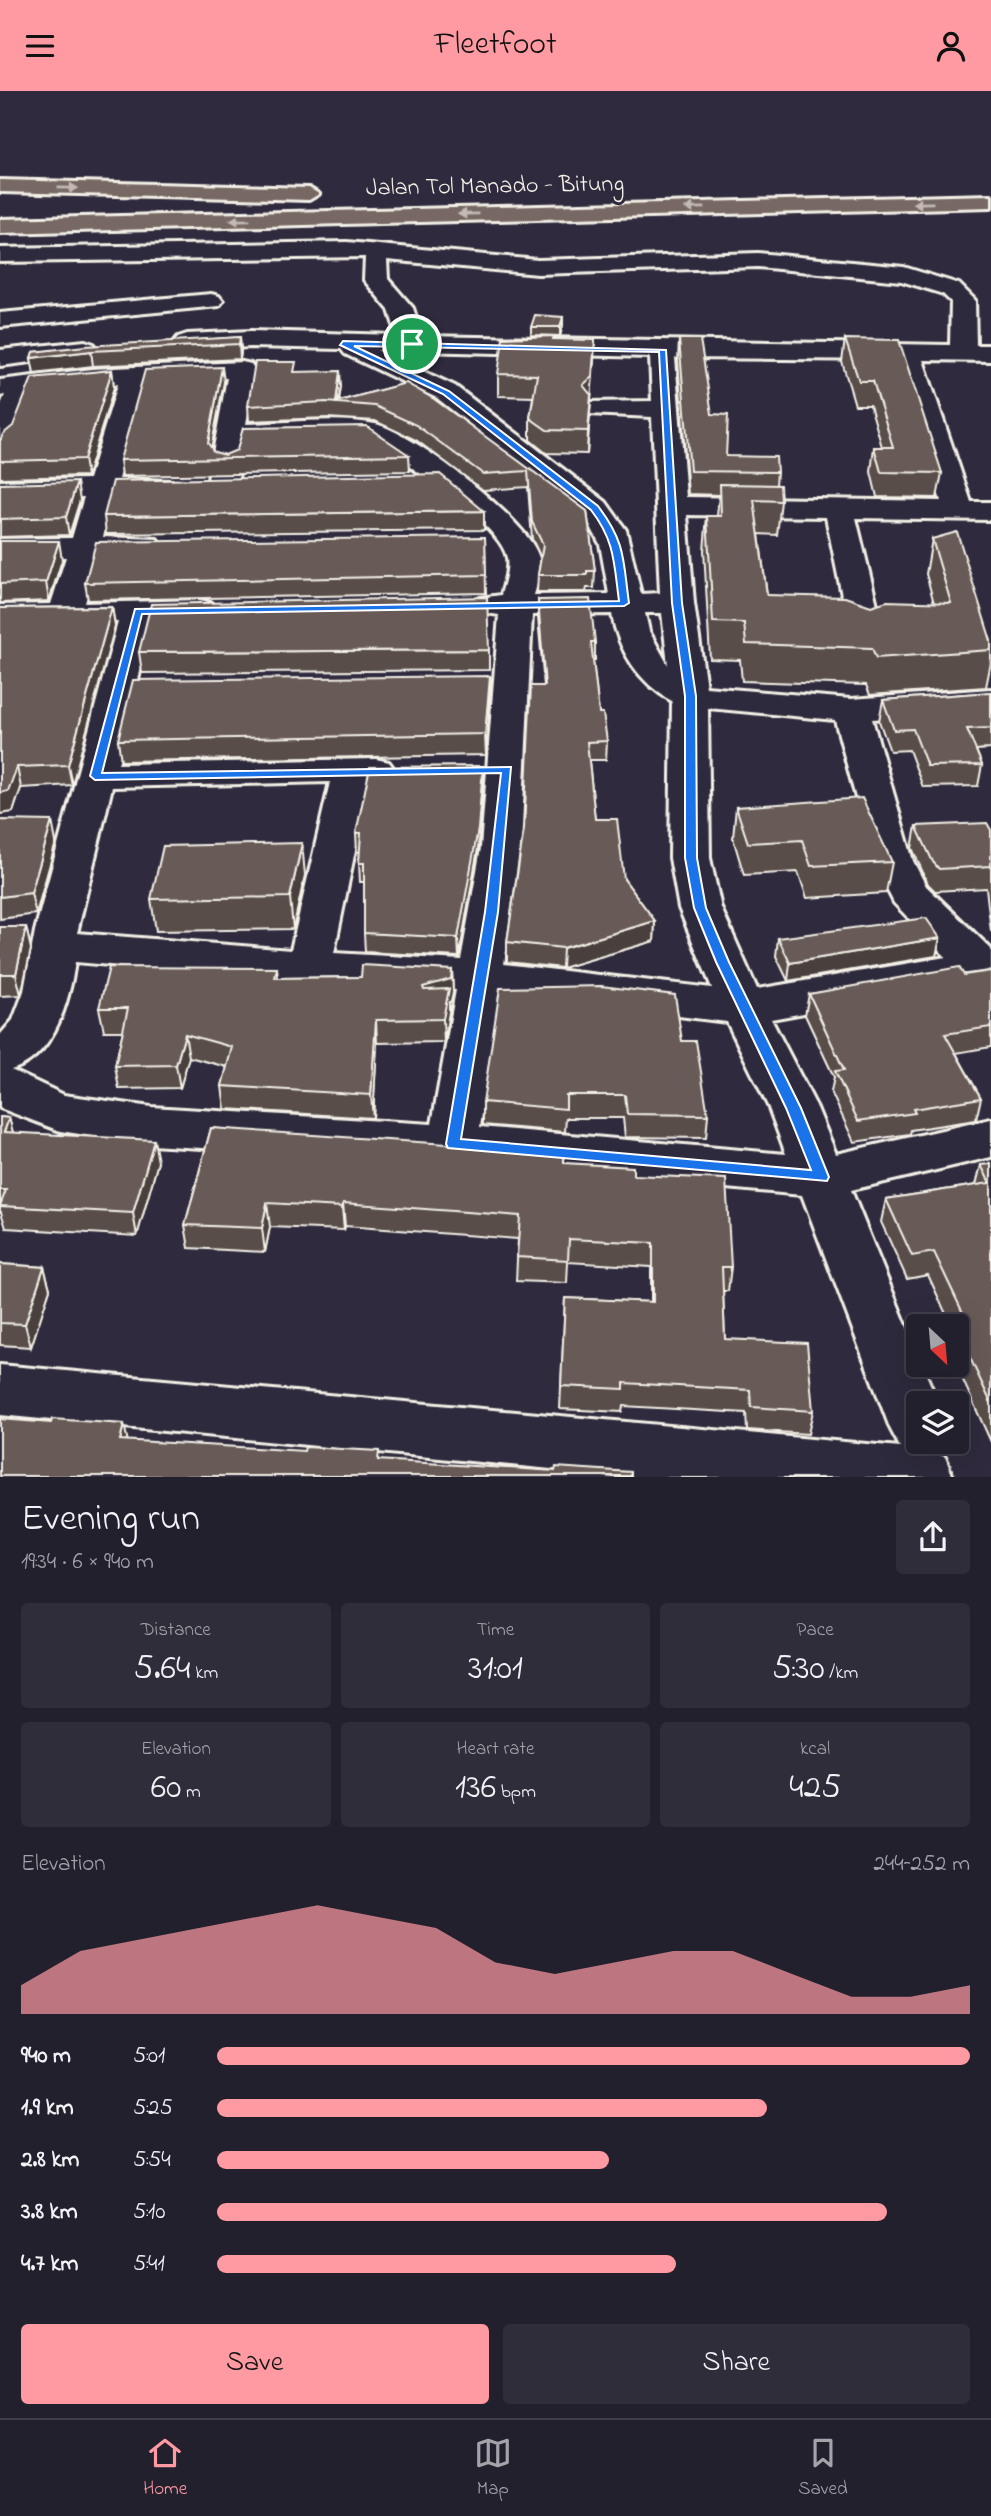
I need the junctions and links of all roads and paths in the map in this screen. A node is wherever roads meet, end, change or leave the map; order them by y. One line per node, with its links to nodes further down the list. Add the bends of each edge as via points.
1 (991, 182): 5 (highway, Jalan Tol Manado - Bitung)
2 (0, 186): 3 (highway, one-way to 3)
3 (323, 194)
4 (378, 195): 5 (highway)
5 (405, 196): 7 (highway, Jalan Tol Manado - Bitung)
6 (991, 201): 8 (highway, Jalan Tol Manado - Bitung, one-way to 8)
7 (0, 206)
8 (0, 226)
9 (376, 251): 10 (street); 16 (street, via 376,281 401,308); 20 (street, via 538,267 758,260 904,274 951,289 963,300)
10 (0, 255)
11 (211, 301): 12 (street)
12 (0, 320)
13 (251, 339): 14 (street); 15 (street); 23 (street)
14 (163, 343)
15 (343, 343): 16 (street); 43 (street, via 446,392 595,508 617,544)
16 (412, 344): 18 (street)
17 (112, 347): 22 (street)
18 (662, 350): 19 (street); 27 (street)
19 (907, 351): 20 (street); 37 (street)
20 (964, 352): 21 (street)
21 (991, 353)
22 (0, 358)
23 (242, 370): 24 (street); 28 (street)
24 (134, 375): 25 (street); 32 (street)
25 (11, 386): 29 (street)
26 (598, 408): 27 (street)
27 (665, 409): 34 (street)
28 (230, 433): 31 (street, via 374,432); 32 (street, via 236,485)
29 (0, 442)
30 (402, 481): 31 (street)
31 (444, 481): 39 (street, via 482,506)
32 (103, 488): 33 (street); 41 (street)
33 (0, 490)
34 (670, 506): 35 (street); 44 (street)
35 (839, 509): 37 (street); 51 (street)
36 (991, 511): 37 (street)
37 (959, 512)
38 (474, 542): 39 (street)
39 (516, 542): 45 (street, via 523,557)
40 (182, 546): 41 (street)
41 (84, 547): 42 (street); 49 (street)
42 (0, 548)
43 (624, 603): 44 (street); 45 (street); 52 (street, via 632,631 651,667 666,683)
44 (677, 603): 52 (street)
45 (516, 605): 46 (street); 55 (street, via 498,683)
46 (462, 606)
47 (233, 610): 48 (street)
48 (138, 611): 49 (street); 59 (street, via 134,687)
49 (65, 614): 50 (street)
50 (0, 615)
51 (866, 630)
52 (691, 696): 54 (street); 67 (street, via 691,858 700,908)
53 (991, 700): 54 (street)
54 (851, 710): 64 (street, via 893,861 909,893)
55 (507, 769): 57 (street); 66 (street, via 494,899)
56 (416, 770): 58 (street)
57 (468, 770)
58 (352, 771): 59 (street); 65 (street)
59 (95, 776): 60 (street)
60 (82, 824): 61 (street); 63 (street)
61 (41, 826)
62 (14, 933): 63 (street)
63 (56, 939): 65 (street); 68 (street, via 46,992 34,1024 19,1046)
64 (986, 965): 67 (street)
65 (309, 967): 66 (street)
66 (479, 976): 67 (street); 71 (street)
67 (743, 1008): 72 (street)
68 (0, 1056)
69 (0, 1084): 71 (street, via 60,1113 151,1126)
70 (991, 1138): 72 (street)
71 (453, 1144): 72 (street)
72 (822, 1177): 74 (street)
73 (0, 1390): 76 (street)
74 (906, 1397)
75 (930, 1454): 77 (street)
76 (924, 1476)
77 (939, 1476)

